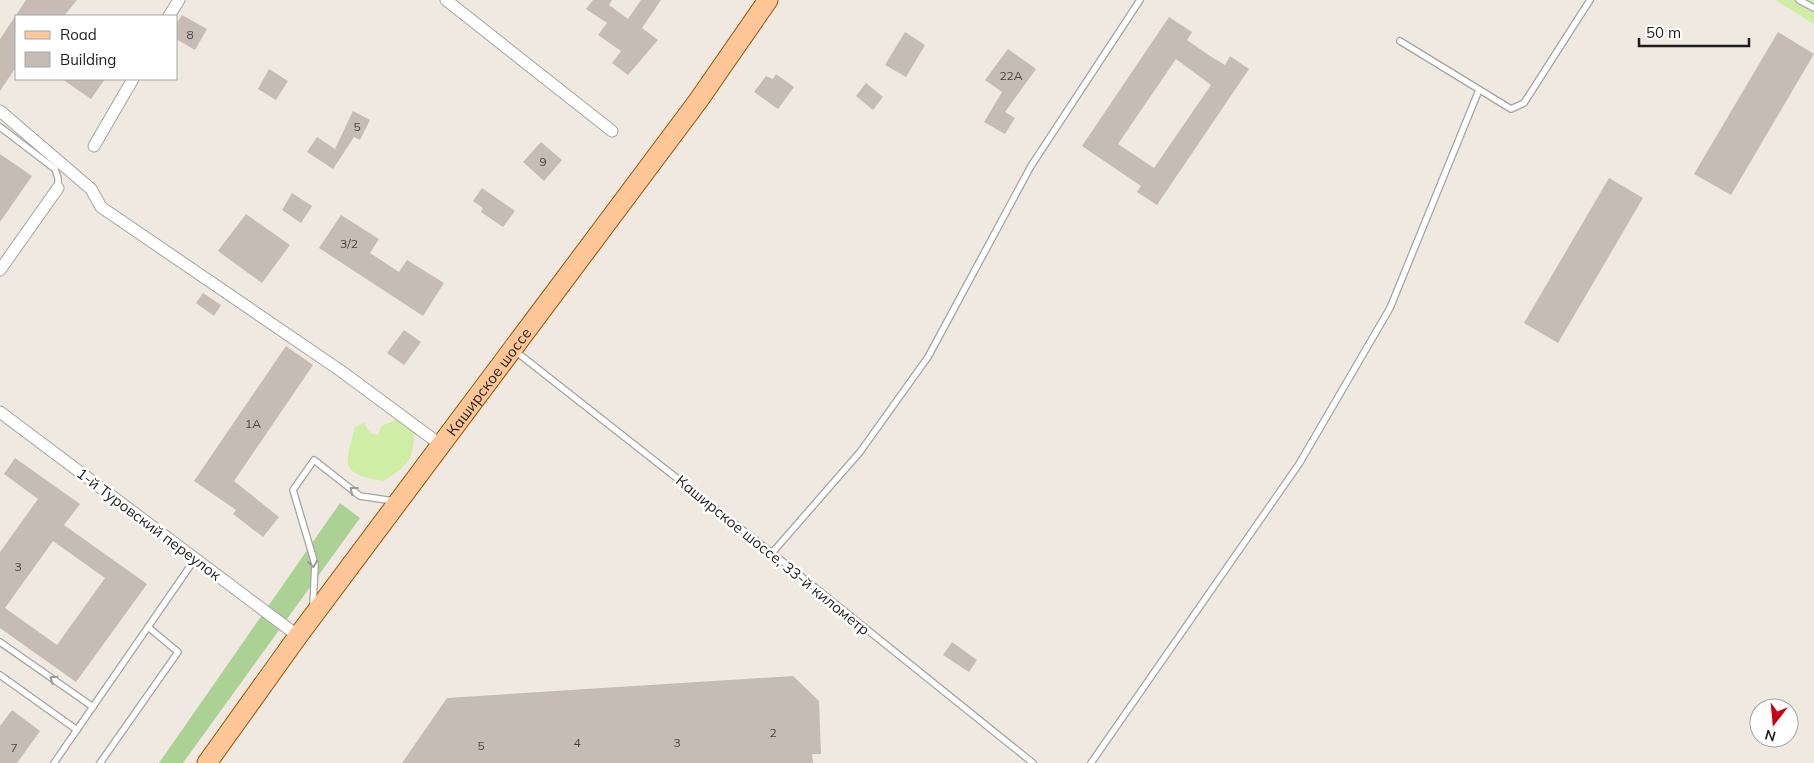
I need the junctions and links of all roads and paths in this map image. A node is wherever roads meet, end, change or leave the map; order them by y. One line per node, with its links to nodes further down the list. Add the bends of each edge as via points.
1 (179, 0): 8 (street)
2 (446, 0): 14 (street)
3 (768, 0): 18 (main road, Каширское шоссе, via 698,101)
4 (1140, 0): 22 (lane, via 1031,166 928,357 860,452)
5 (1590, 0): 11 (lane, via 1524,103 1511,110)
6 (1799, 0): 7 (lane)
7 (1814, 8)
8 (170, 15)
9 (1400, 41): 11 (lane)
10 (132, 80): 15 (street)
11 (1479, 90): 35 (lane, via 1390,308 1299,464)
12 (0, 111): 20 (street, via 91,188 101,207 341,371)
13 (0, 127): 16 (lane, via 55,170)
14 (612, 131)
15 (94, 146)
16 (58, 188): 17 (street)
17 (0, 270)
18 (512, 349): 20 (main road, Каширское шоссе); 22 (lane, Каширское шоссе, 33-й километр)
19 (0, 412): 23 (street, 1-й Туровский переулок)
20 (441, 445): 21 (main road, Каширское шоссе)
21 (399, 502): 24 (main road, Каширское шоссе); 24 (lane, one-way to 24, via 360,496 314,460 293,490 315,564)
22 (772, 553): 34 (lane, Каширское шоссе, 33-й километр)
23 (195, 559): 25 (lane); 26 (street, 1-й Туровский переулок)
24 (313, 619): 26 (main road, Каширское шоссе)
25 (148, 627): 29 (lane); 32 (lane, via 178,652)
26 (298, 636): 33 (main road, Каширское шоссе)
27 (0, 642): 29 (lane, one-way to 27)
28 (0, 675): 30 (lane)
29 (93, 707): 30 (lane)
30 (77, 730): 31 (lane)
31 (54, 763)
32 (100, 763)
33 (207, 763)
34 (1033, 763)
35 (1091, 763)

